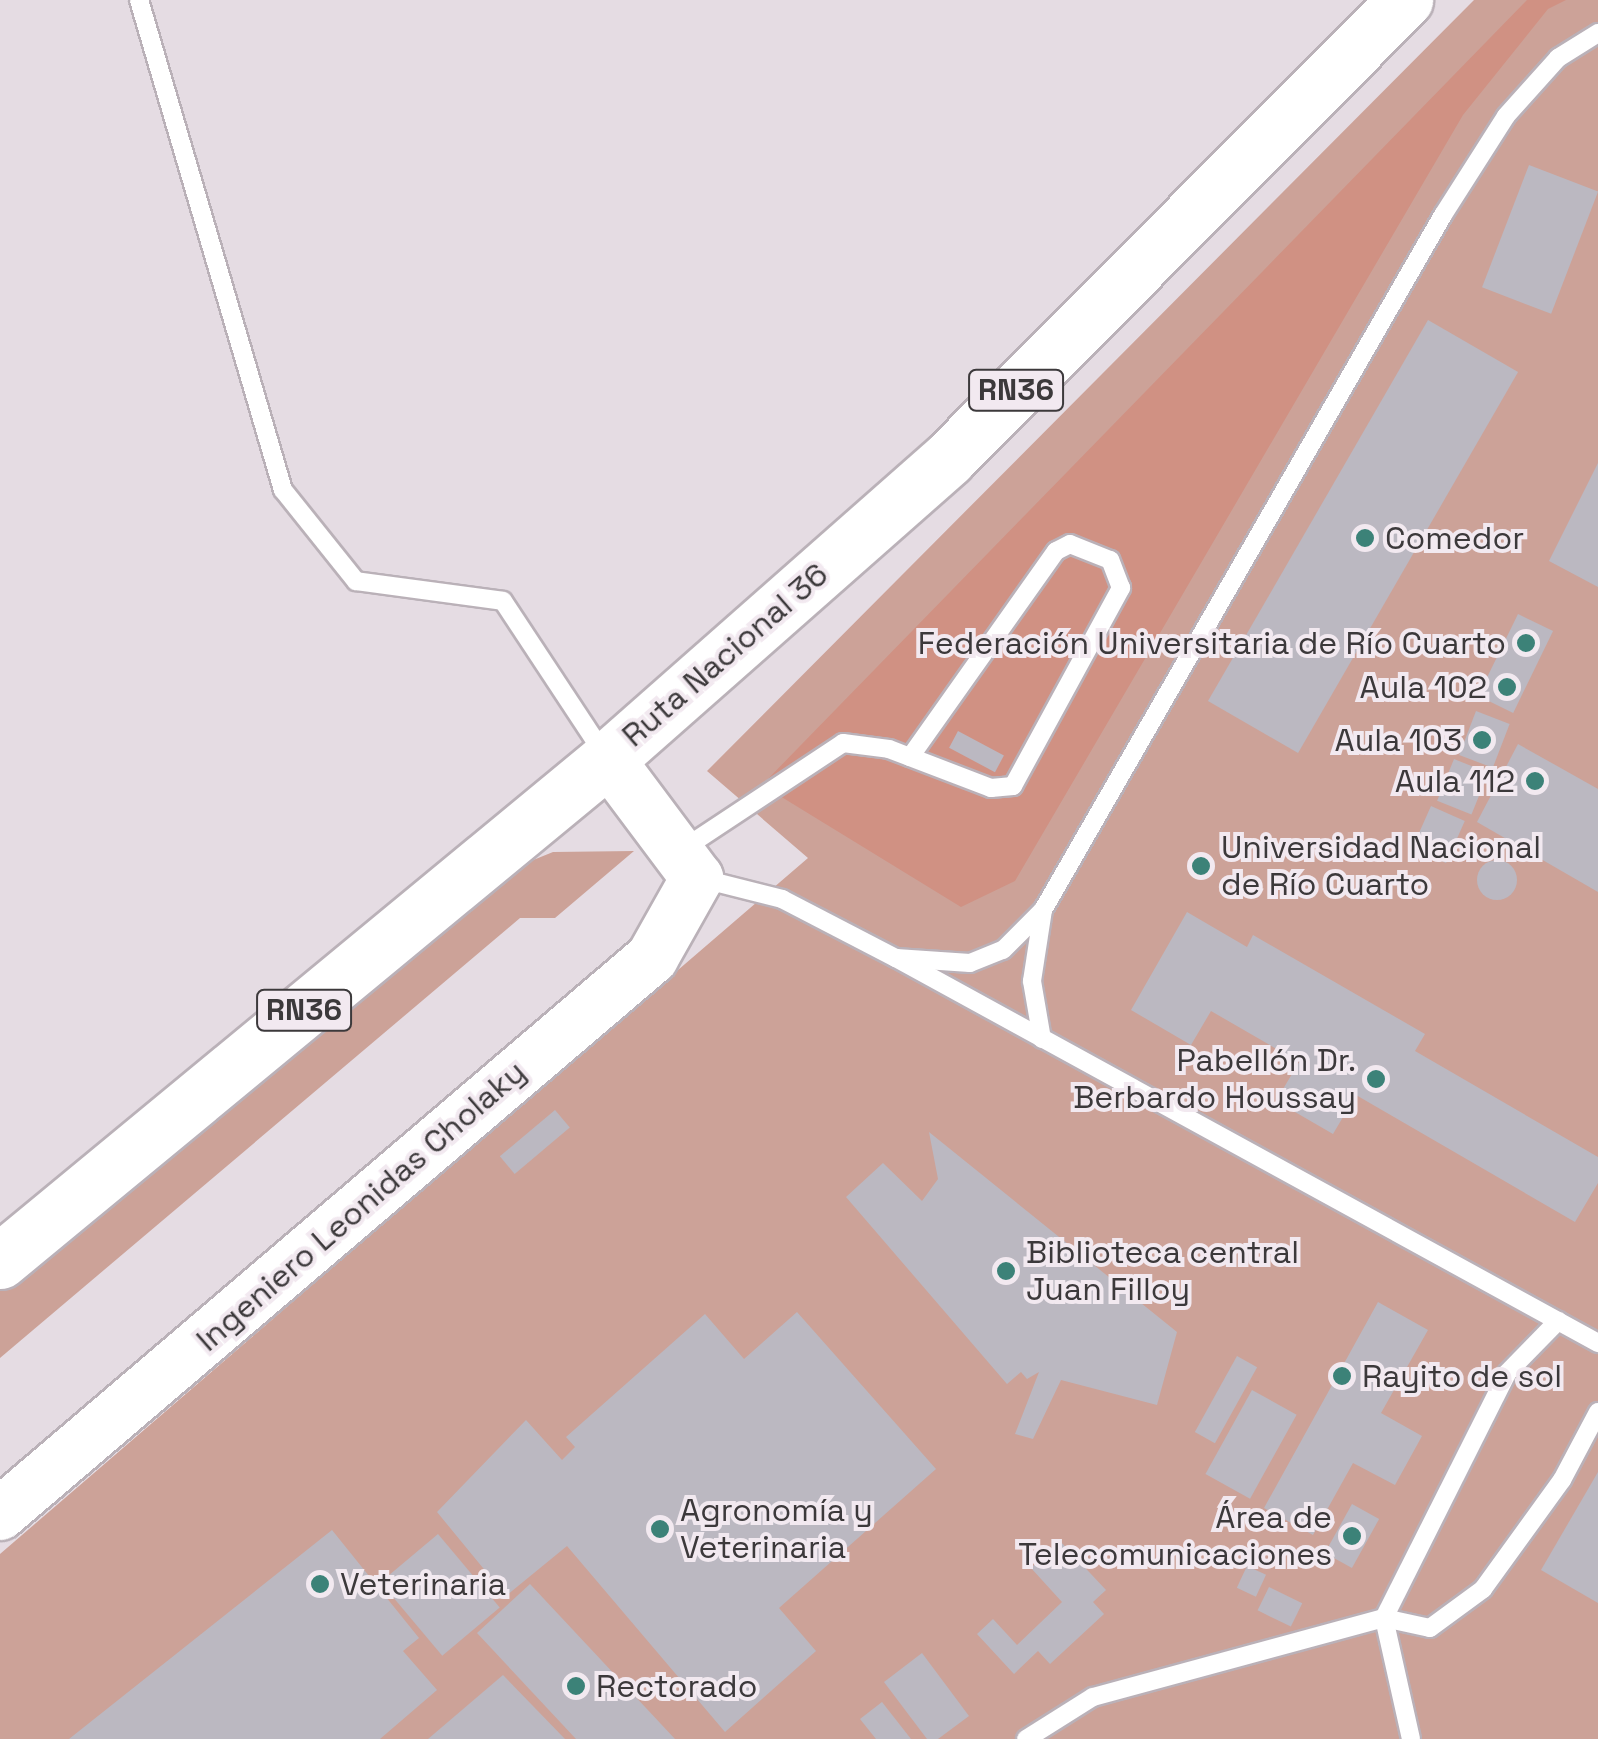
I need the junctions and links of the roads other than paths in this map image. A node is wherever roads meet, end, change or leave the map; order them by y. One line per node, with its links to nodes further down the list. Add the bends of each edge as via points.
1 (139, 0): 5 (lane, via 284,490 356,581 503,601)
2 (1405, 0): 5 (highway, Ruta Nacional 36 / RN36, via 948,458)
3 (1598, 33): 7 (lane, via 1558,58 1506,116 1442,215)
4 (910, 757): 4 (lane, via 992,788 1014,786 1122,588 1110,560 1070,544 1056,551); 6 (lane, via 843,743)
5 (608, 759): 6 (main road); 10 (highway, Ruta Nacional 36 / RN36)
6 (688, 865): 8 (lane, via 782,899); 14 (main road, Ingeniero Leonidas Cholaky, via 652,958)
7 (1044, 910): 8 (lane, via 1002,950 970,964); 9 (lane, via 1032,981)
8 (896, 958): 9 (lane)
9 (1042, 1040): 11 (lane)
10 (0, 1261)
11 (1558, 1320): 12 (lane); 15 (lane, via 1507,1373)
12 (1598, 1343)
13 (1598, 1412): 15 (lane, via 1562,1480 1484,1588 1430,1628)
14 (0, 1514)
15 (1384, 1618): 16 (lane, via 1093,1697); 17 (lane)
16 (1026, 1739)
17 (1411, 1739)

